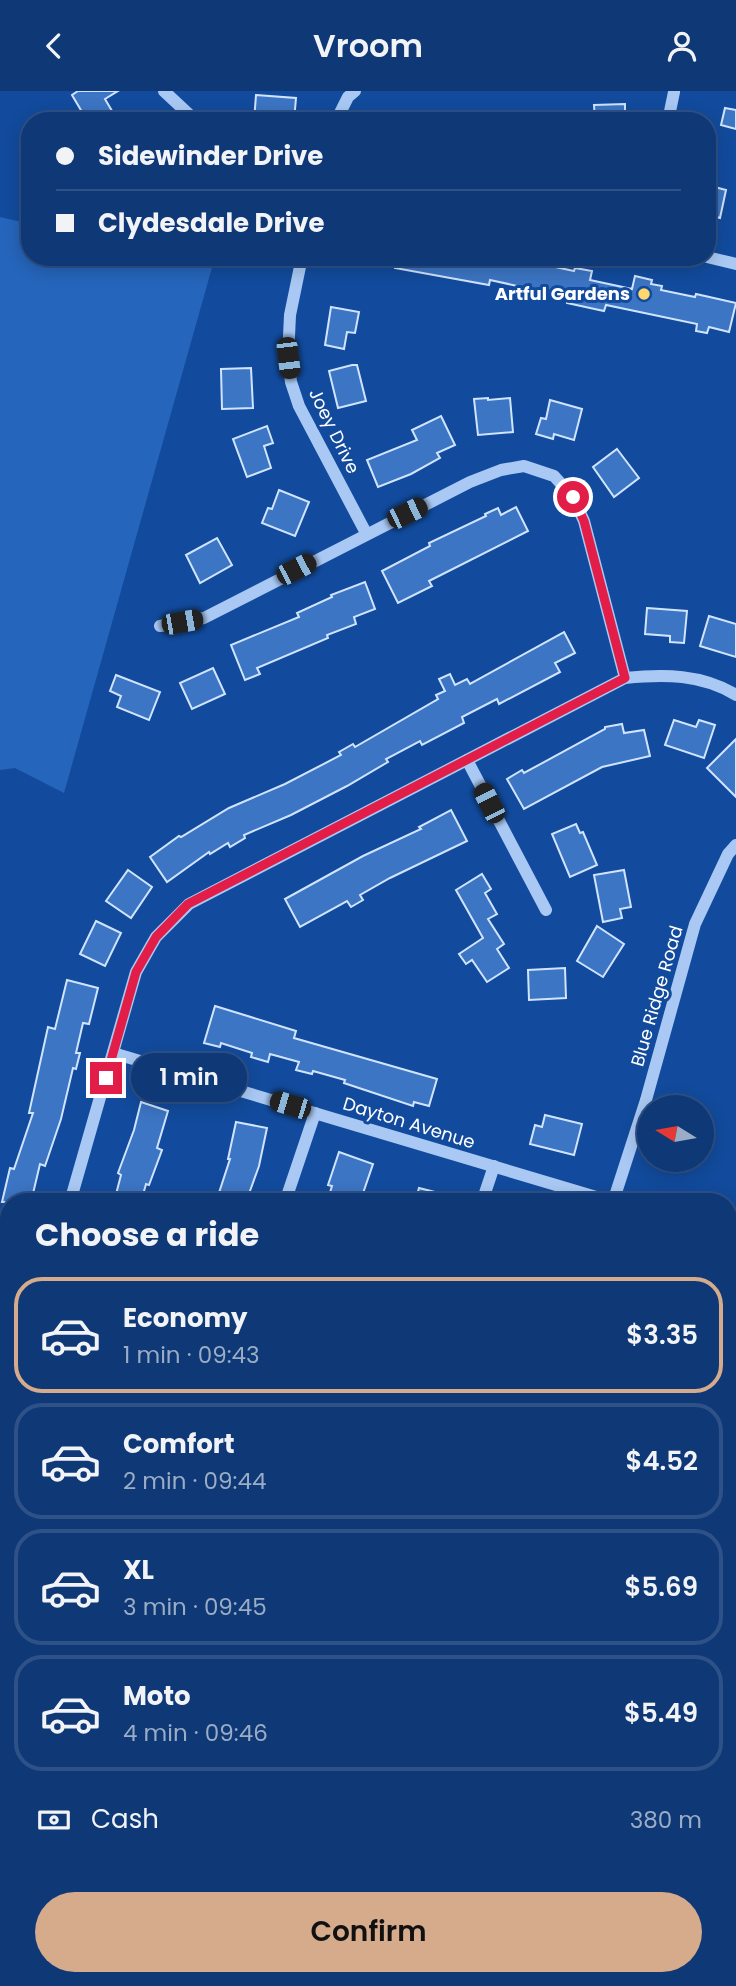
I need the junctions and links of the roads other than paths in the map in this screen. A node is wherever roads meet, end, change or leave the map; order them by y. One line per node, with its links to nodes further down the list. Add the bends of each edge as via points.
1 (164, 91): 4 (street)
2 (355, 91): 5 (street)
3 (674, 92): 6 (street)
4 (186, 112)
5 (340, 112)
6 (670, 112)
7 (716, 259): 8 (street)
8 (736, 264)
9 (301, 266): 10 (street, Joey Drive, via 290,314 291,382 299,406)
10 (366, 533): 11 (street, via 204,618); 12 (street, via 501,470 524,466 554,476 573,497 584,521)
11 (160, 626)
12 (625, 678): 13 (street, via 683,675); 14 (street)
13 (736, 695)
14 (467, 760): 16 (street); 17 (street, via 188,904 156,937 136,972)
15 (736, 845): 24 (street, Blue Ridge Road, via 695,924)
16 (546, 910)
17 (113, 1053): 18 (street, Dayton Avenue); 20 (street)
18 (315, 1113): 19 (street, Dayton Avenue); 21 (street)
19 (494, 1166): 22 (street); 23 (street, Dayton Avenue)
20 (73, 1193)
21 (288, 1193)
22 (485, 1193)
23 (583, 1193)
24 (616, 1193)

